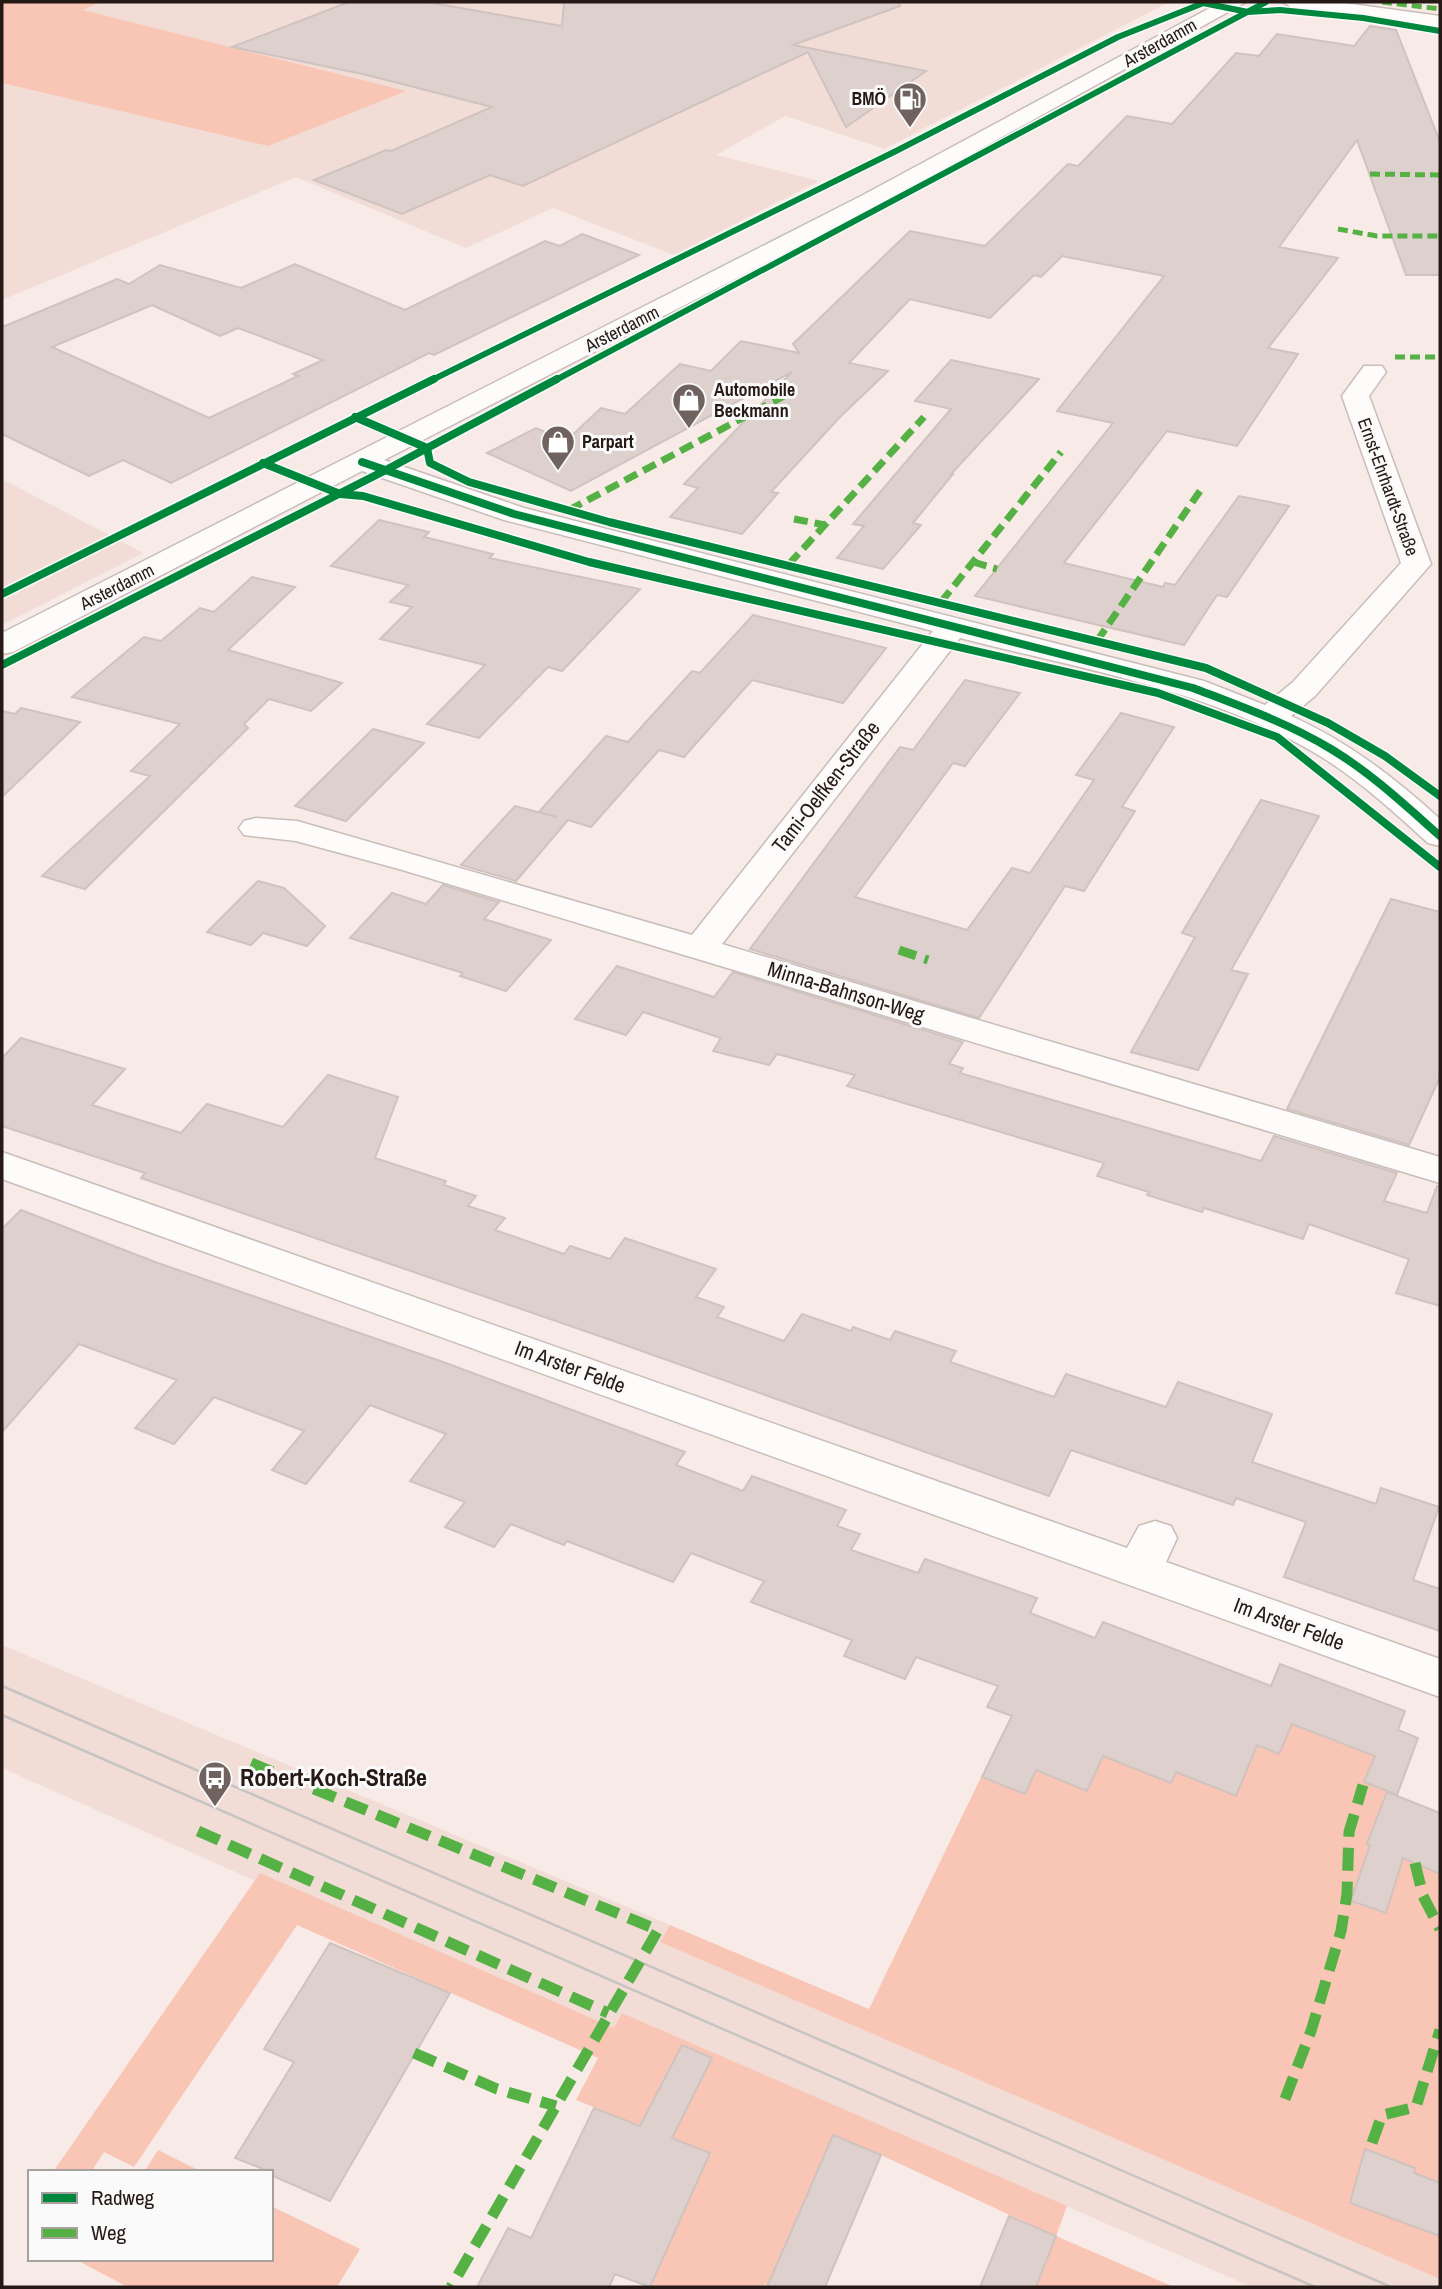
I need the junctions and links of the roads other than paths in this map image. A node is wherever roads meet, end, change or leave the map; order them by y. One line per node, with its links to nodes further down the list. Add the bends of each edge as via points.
1 (1236, 2): 5 (street, Arsterdamm, via 872,200)
2 (1293, 2): 3 (street)
3 (1440, 22)
4 (1373, 372): 6 (street, Ernst-Ehrhardt-Straße, via 1355,396)
5 (362, 462): 7 (street, via 514,514); 8 (street, Arsterdamm)
6 (1428, 564): 9 (street, Ernst-Ehrhardt-Straße, via 1304,689)
7 (953, 626): 9 (street, via 1194,688); 12 (street, Tami-Oelfken-Straße)
8 (2, 645)
9 (1269, 717): 11 (street, via 1378,781)
10 (256, 828): 12 (street, Minna-Bahnson-Weg, via 297,831)
11 (1440, 835)
12 (700, 948): 14 (street, Minna-Bahnson-Weg)
13 (2, 1164): 15 (street, Im Arster Felde, via 1147,1554)
14 (1436, 1169)
15 (1440, 1678)

